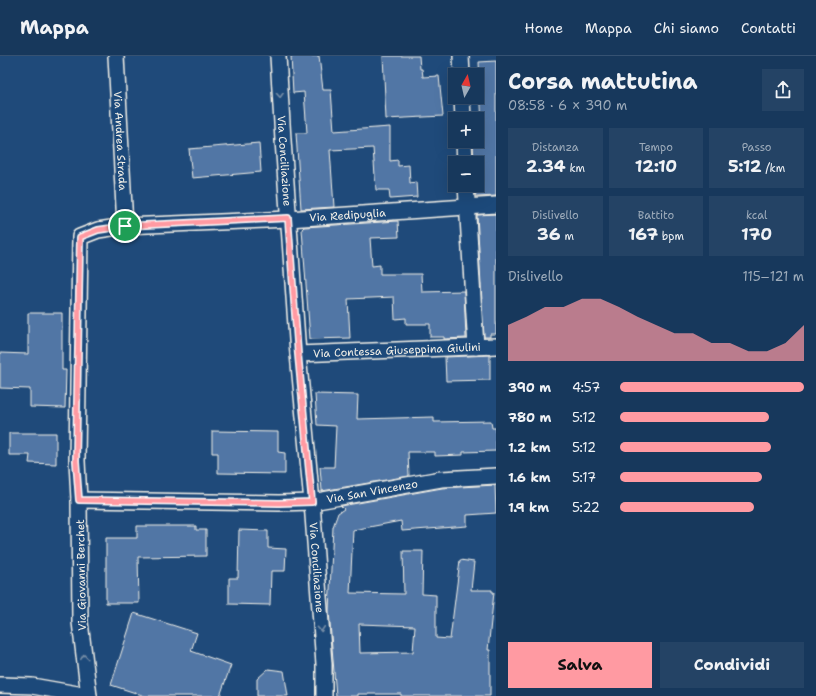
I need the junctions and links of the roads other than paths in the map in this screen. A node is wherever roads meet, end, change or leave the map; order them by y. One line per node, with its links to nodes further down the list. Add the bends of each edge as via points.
1 (116, 56): 9 (street, Via Andrea Strada)
2 (278, 56): 8 (street, Via Conciliazione, one-way to 8)
3 (461, 56): 4 (street)
4 (462, 68)
5 (466, 192): 7 (street)
6 (496, 205): 7 (street, Via Redipuglia)
7 (467, 206): 8 (street, Via Redipuglia); 12 (street)
8 (288, 218): 9 (street, Via Redipuglia); 13 (street, Via Conciliazione)
9 (125, 226): 10 (street, Via Redipuglia, via 98,230)
10 (80, 237): 15 (street, Via Giovanni Berchet, via 76,461)
11 (496, 346): 12 (street, Via Contessa Giuseppina Giulini)
12 (476, 347): 13 (street, Via Contessa Giuseppina Giulini)
13 (298, 354): 16 (street, Via Conciliazione)
14 (496, 476): 16 (street, Via San Vincenzo, via 441,479)
15 (79, 500): 16 (street, Via San Vincenzo); 18 (street, Via Giovanni Berchet, one-way to 15, via 80,622)
16 (312, 502): 19 (street, Via Conciliazione, one-way to 19)
17 (0, 685): 18 (street, via 32,686)
18 (89, 696)
19 (324, 696)

